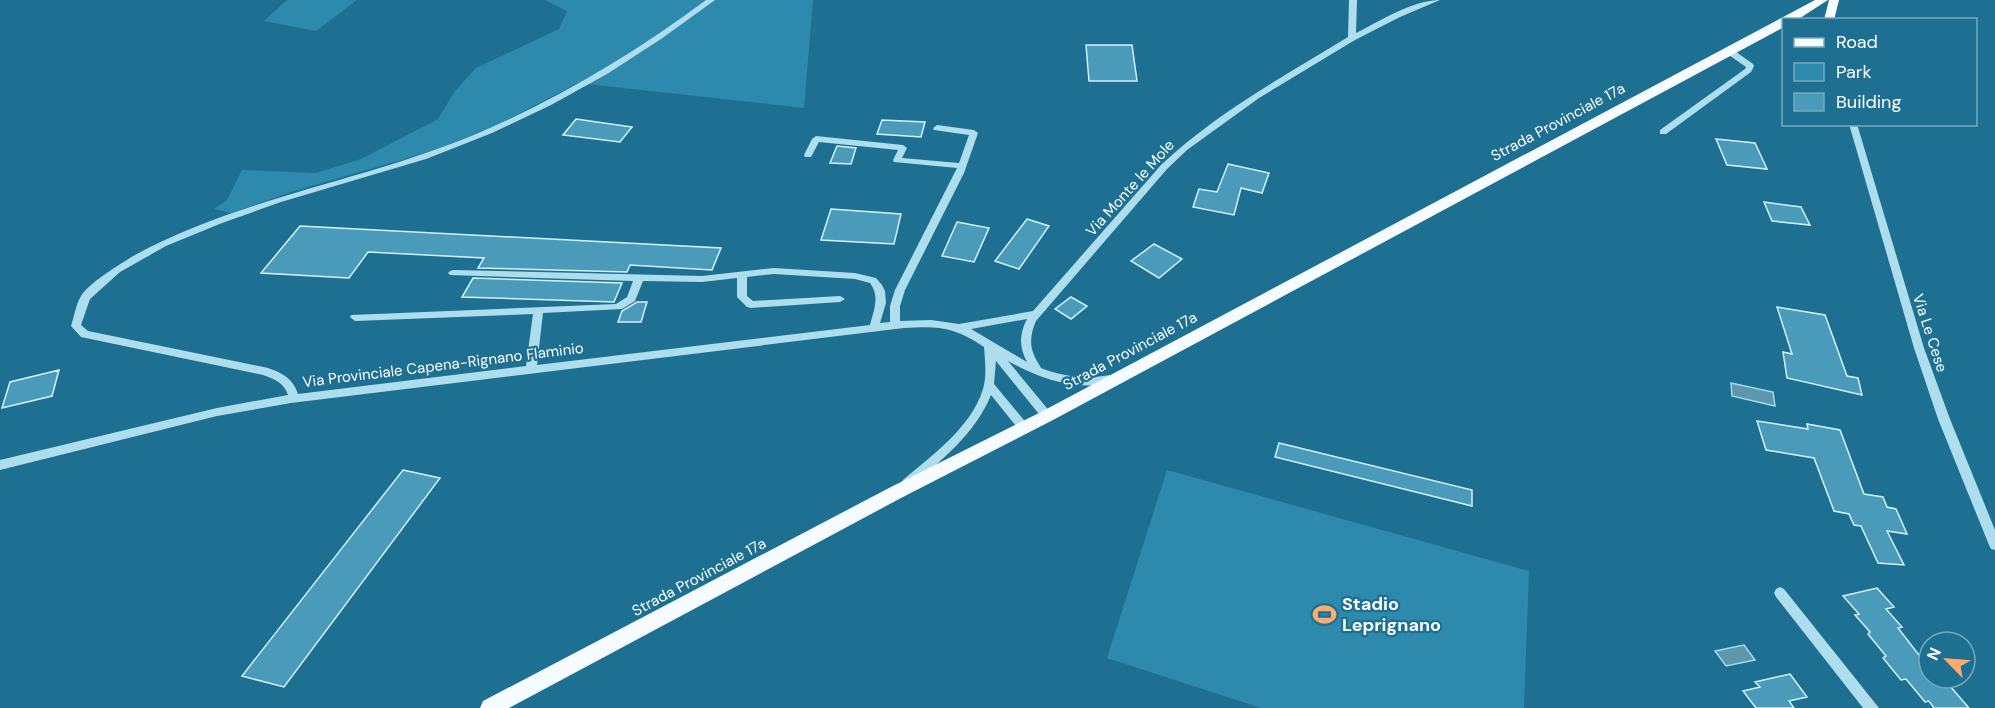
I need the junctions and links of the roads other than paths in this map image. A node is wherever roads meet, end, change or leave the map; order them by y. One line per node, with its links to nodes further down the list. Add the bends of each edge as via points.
1 (711, 0): 33 (street, via 620,64 475,137 212,222 169,240 102,281 76,312 76,326 85,334 264,371 285,380)
2 (1353, 0): 11 (street)
3 (1436, 0): 11 (street, Via Monte le Mole)
4 (1823, 0): 6 (main road)
5 (1834, 0): 7 (main road)
6 (1803, 15)
7 (1830, 18)
8 (1782, 23): 10 (main road, Strada Provinciale 17a)
9 (1782, 32): 10 (main road)
10 (1764, 33): 12 (main road, Strada Provinciale 17a)
11 (1352, 38): 23 (street, Via Monte le Mole, via 1256,96 1184,148)
12 (1729, 51): 15 (street, via 1748,63 1748,70); 31 (main road, Strada Provinciale 17a)
13 (1854, 126): 38 (street, Via Le Cese, via 1918,348)
14 (937, 128): 17 (street, via 974,134)
15 (1663, 132)
16 (808, 155): 17 (street, via 816,139 889,145 903,148 897,160)
17 (963, 166): 25 (street, via 900,290)
18 (453, 273): 20 (street)
19 (741, 274): 20 (street, via 711,279); 21 (street, via 742,297 751,305); 26 (street, via 785,271 873,280 881,292)
20 (639, 279): 22 (street, via 631,299 622,305)
21 (840, 298)
22 (538, 310): 24 (street); 30 (street)
23 (1035, 314): 27 (street); 29 (street, via 1025,342)
24 (355, 317)
25 (895, 325): 26 (street, Via Provinciale Capena-Rignano Flaminio); 27 (street, Via Provinciale Capena-Rignano Flaminio, via 917,323)
26 (874, 327): 30 (street, Via Provinciale Capena-Rignano Flaminio)
27 (959, 328): 28 (street, Via Provinciale Capena-Rignano Flaminio)
28 (989, 346): 29 (street); 32 (street, via 993,361); 34 (street)
29 (1038, 369): 31 (street, via 1053,378 1082,384)
30 (531, 370): 33 (street, Via Provinciale Capena-Rignano Flaminio)
31 (1120, 377): 34 (main road, Strada Provinciale 17a)
32 (990, 386): 35 (street); 37 (street, via 965,432)
33 (294, 398): 36 (street, Via Provinciale Capena-Rignano Flaminio, via 217,412)
34 (1047, 416): 35 (main road, Strada Provinciale 17a)
35 (1024, 428): 37 (main road, Strada Provinciale 17a)
36 (0, 465)
37 (895, 493): 40 (main road, Strada Provinciale 17a)
38 (1995, 545)
39 (1780, 593): 41 (street)
40 (490, 708)
41 (1872, 708)

